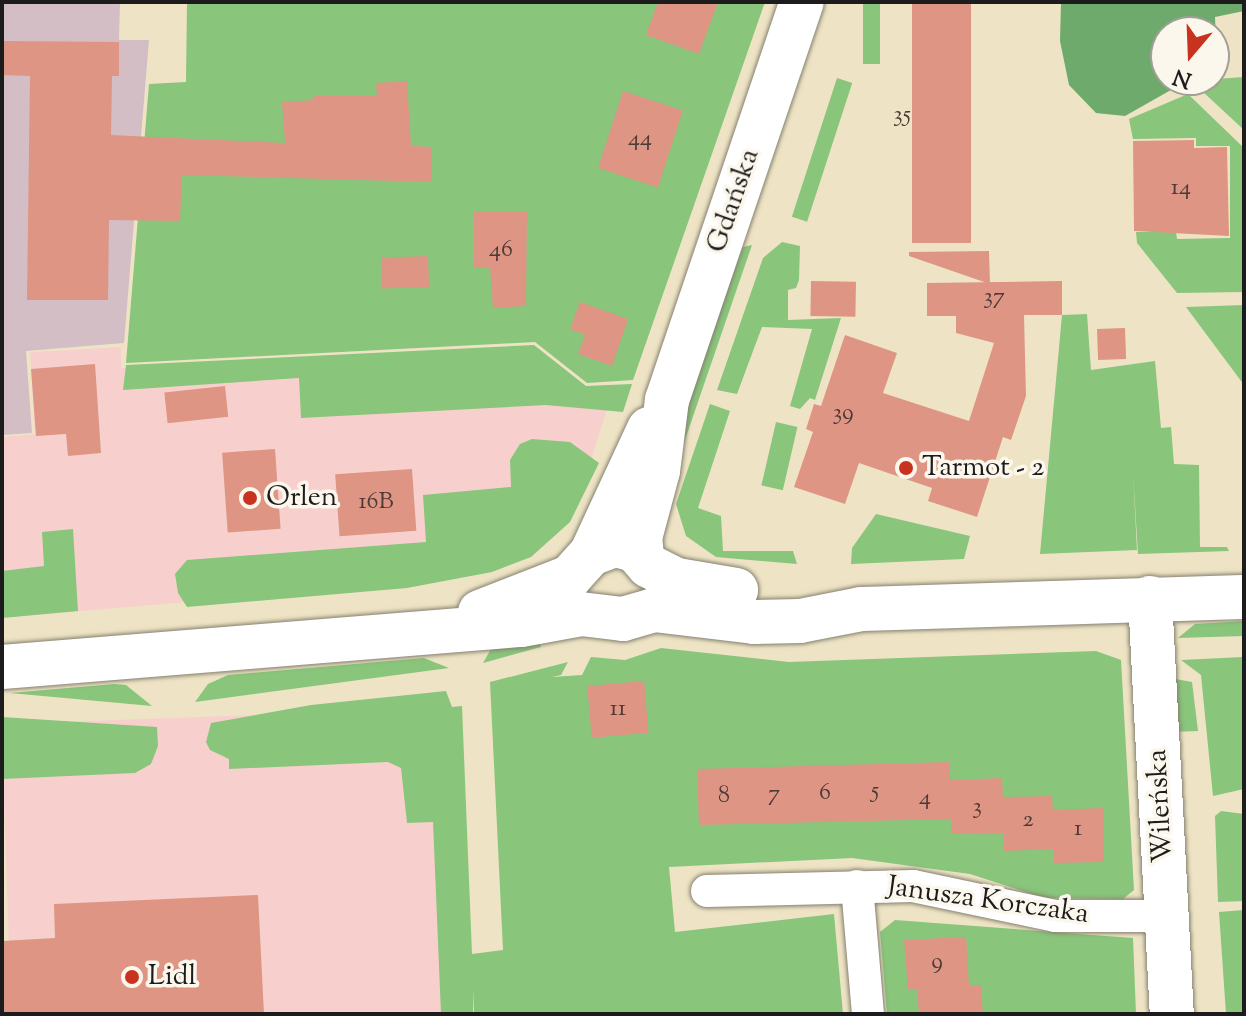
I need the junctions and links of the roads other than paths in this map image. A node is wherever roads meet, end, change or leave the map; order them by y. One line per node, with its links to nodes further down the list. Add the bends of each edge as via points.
1 (802, 2): 2 (street, Gdańska)
2 (667, 400): 3 (street, Gdańska, via 639,445); 4 (street, Gdańska, via 658,471 640,538)
3 (586, 561): 4 (street, via 615,545); 8 (street, via 579,589); 9 (street, via 557,583)
4 (645, 561): 7 (street, via 677,580); 8 (street, via 652,590)
5 (1244, 597): 6 (street)
6 (1150, 598): 7 (street); 13 (street, Wileńska)
7 (861, 609): 8 (street, via 800,621 754,622 671,610)
8 (618, 613): 9 (street)
9 (440, 628): 10 (street)
10 (2, 667)
11 (857, 886): 12 (street, Janusza Korczaka); 13 (street, Janusza Korczaka, via 913,886 1055,916); 14 (street, Janusza Korczaka)
12 (707, 891)
13 (1166, 916): 15 (street, Wileńska)
14 (868, 1014)
15 (1172, 1014)

